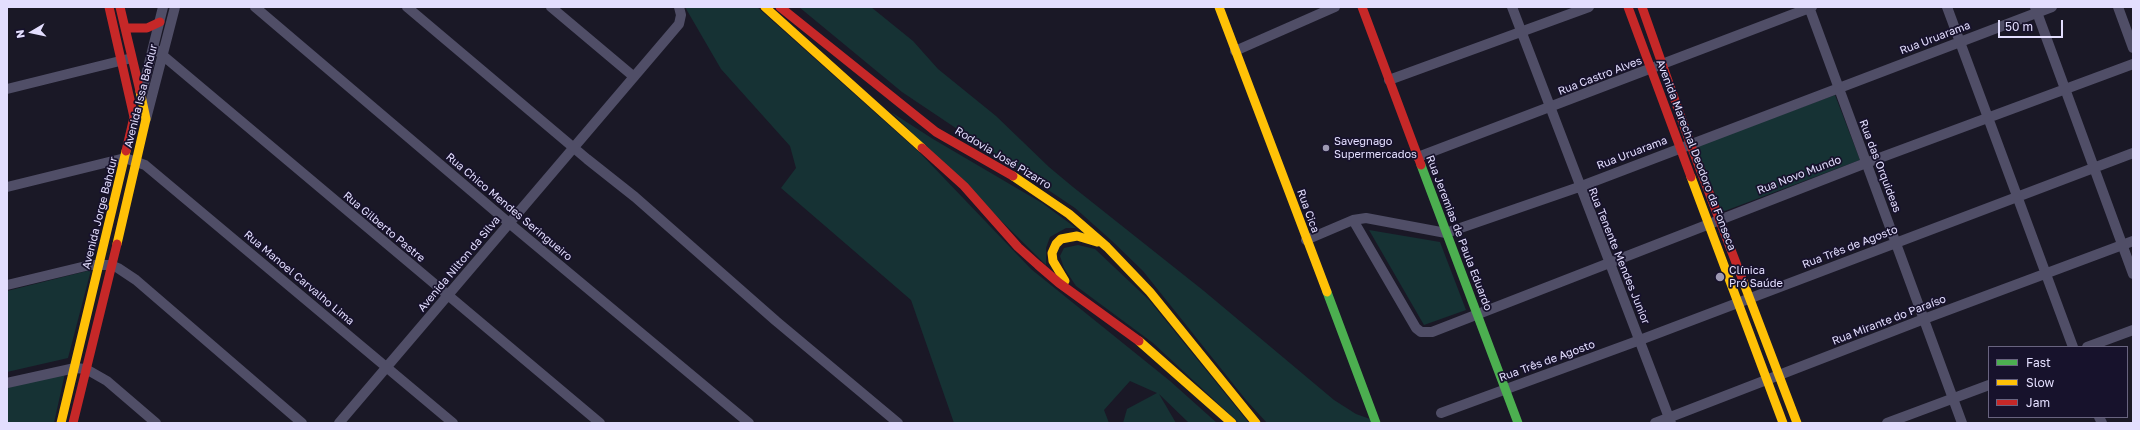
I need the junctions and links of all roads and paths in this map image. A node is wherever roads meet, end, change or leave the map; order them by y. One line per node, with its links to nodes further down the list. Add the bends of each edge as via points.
1 (109, 7): 31 (street, Avenida Jorge Bahdur)
2 (120, 7): 24 (street, Avenida Jorge Bahdur)
3 (163, 7): 23 (street, Avenida Issa Bahdur)
4 (175, 7): 30 (street, Avenida Issa Bahdur)
5 (255, 7): 58 (street, Rua Chico Mendes Seringueiro)
6 (407, 7): 46 (street)
7 (551, 7): 35 (street)
8 (679, 7): 35 (street, Avenida Nilton da Silva, via 679,24)
9 (765, 7): 73 (street, via 964,186 1018,247)
10 (780, 7): 65 (street, Rodovia José Pizarro, via 936,132 1016,177 1068,214)
11 (1219, 7): 29 (street, Rua Cica)
12 (1335, 7): 29 (street)
13 (1362, 7): 36 (street, Rua Jeremias de Paula Eduardo)
14 (1512, 7): 25 (street, Rua Tenente Mendes Junior)
15 (1589, 7): 25 (street)
16 (1628, 7): 34 (street, Avenida Marechal Deodoro da Fonseca)
17 (1642, 7): 32 (street, Avenida Marechal Deodoro da Fonseca)
18 (1810, 7): 32 (street, Rua Castro Alves); 37 (street, Rua das Orquideas)
19 (1947, 7): 26 (street)
20 (2052, 7): 22 (street, Rua Uruarama)
21 (2118, 7): 28 (street)
22 (2036, 10): 26 (street, Rua Uruarama); 39 (street)
23 (160, 22): 24 (street, via 147,28); 27 (street, Avenida Issa Bahdur)
24 (125, 28): 31 (street, Avenida Jorge Bahdur)
25 (1522, 32): 36 (street); 41 (street, Rua Tenente Mendes Junior)
26 (1960, 41): 37 (street, Rua Uruarama); 43 (street)
27 (154, 48): 30 (street, Rua Gilberto Pastre); 40 (street, Avenida Issa Bahdur)
28 (2133, 48)
29 (1235, 51): 61 (street, Rua Cica)
30 (163, 55): 44 (street, Avenida Issa Bahdur); 72 (street, Rua Gilberto Pastre)
31 (127, 60): 38 (street); 40 (street, Avenida Jorge Bahdur); 42 (street, Avenida Jorge Bahdur)
32 (1662, 64): 34 (street, Rua Castro Alves); 45 (street, Avenida Marechal Deodoro da Fonseca)
33 (2133, 64): 39 (street, Rua Novo Mundo)
34 (1651, 69): 41 (street, Rua Castro Alves); 45 (street, Avenida Marechal Deodoro da Fonseca)
35 (633, 76): 46 (street, Avenida Nilton da Silva)
36 (1389, 80): 48 (street, Rua Jeremias de Paula Eduardo)
37 (1838, 87): 45 (street, Rua Uruarama); 51 (street, Rua das Orquideas)
38 (7, 89)
39 (2065, 90): 43 (street, Rua Novo Mundo); 52 (street)
40 (140, 99): 42 (street, Avenida Issa Bahdur); 44 (street, Avenida Jorge Bahdur)
41 (1550, 108): 48 (street, Rua Castro Alves); 54 (street, Rua Tenente Mendes Junior)
42 (134, 117): 49 (street, Avenida Jorge Bahdur)
43 (1988, 118): 51 (street, Rua Novo Mundo); 55 (street)
44 (146, 119): 50 (street, Avenida Issa Bahdur)
45 (1685, 145): 54 (street, Rua Uruarama); 56 (street, Avenida Marechal Deodoro da Fonseca); 59 (street, Avenida Marechal Deodoro da Fonseca)
46 (574, 147): 58 (street, Avenida Nilton da Silva); 101 (street)
47 (2133, 153): 52 (street, Rua Três de Agosto)
48 (1418, 157): 60 (street, Rua Jeremias de Paula Eduardo)
49 (125, 158): 50 (street, Rua Manoel Carvalho Lima); 53 (street); 67 (street, Avenida Jorge Bahdur)
50 (137, 162): 68 (street, Avenida Issa Bahdur); 83 (street, Rua Manoel Carvalho Lima, via 153,170)
51 (1866, 162): 56 (street, Rua Novo Mundo); 63 (street, Rua das Orquideas)
52 (2094, 167): 55 (street, Rua Três de Agosto); 64 (street)
53 (7, 187)
54 (1579, 187): 60 (street, Rua Uruarama); 66 (street, Rua Tenente Mendes Junior)
55 (2017, 196): 63 (street, Rua Três de Agosto); 69 (street)
56 (1719, 219): 59 (street, Rua Novo Mundo); 74 (street, Avenida Marechal Deodoro da Fonseca)
57 (1353, 220): 60 (street, via 1371,218); 61 (street); 76 (street, Rua Novo Mundo, via 1416,328 1421,332 1432,332)
58 (509, 223): 72 (street, Avenida Nilton da Silva); 100 (street, Rua Chico Mendes Seringueiro)
59 (1709, 223): 66 (street, Rua Novo Mundo); 75 (street, Avenida Marechal Deodoro da Fonseca)
60 (1446, 233): 76 (street, Rua Jeremias de Paula Eduardo)
61 (1306, 240): 104 (street, Rua Cica)
62 (2133, 241): 64 (street, Rua Mirante do Paraíso)
63 (1896, 242): 74 (street, Rua Três de Agosto); 77 (street, Rua das Orquideas)
64 (2122, 245): 69 (street, Rua Mirante do Paraíso); 70 (street)
65 (1107, 247): 73 (street, via 1086,237 1077,236 1061,239 1056,244 1052,253 1055,267); 103 (street, Rodovia José Pizarro, via 1150,292)
66 (1609, 262): 76 (street, Rua Novo Mundo); 79 (street, Rua Tenente Mendes Junior)
67 (99, 264): 68 (street); 71 (street); 82 (street, Avenida Jorge Bahdur)
68 (111, 265): 84 (street, Avenida Issa Bahdur); 96 (street, via 136,280)
69 (2045, 274): 77 (street, Rua Mirante do Paraíso); 80 (street)
70 (2133, 274)
71 (7, 285)
72 (447, 296): 83 (street, Avenida Nilton da Silva); 99 (street, Rua Gilberto Pastre)
73 (1079, 297): 102 (street, via 1129,333)
74 (1750, 298): 75 (street, Rua Três de Agosto); 85 (street, Avenida Marechal Deodoro da Fonseca)
75 (1739, 302): 79 (street, Rua Três de Agosto); 86 (street, Avenida Marechal Deodoro da Fonseca)
76 (1476, 314): 89 (street, Rua Jeremias de Paula Eduardo)
77 (1924, 319): 85 (street, Rua Mirante do Paraíso); 90 (street, Rua das Orquideas)
78 (2133, 330): 81 (street)
79 (1640, 340): 89 (street, Rua Três de Agosto); 92 (street, Rua Tenente Mendes Junior)
80 (2073, 346)
81 (2090, 346)
82 (74, 368): 84 (street); 87 (street); 93 (street, Avenida Jorge Bahdur)
83 (386, 368): 97 (street, Avenida Nilton da Silva); 98 (street, Rua Manoel Carvalho Lima)
84 (86, 369): 94 (street, Avenida Issa Bahdur); 95 (street, via 107,381)
85 (1779, 375): 86 (street, Rua Mirante do Paraíso); 108 (street, Avenida Marechal Deodoro da Fonseca)
86 (1768, 380): 92 (street, Rua Mirante do Paraíso); 107 (street, Avenida Marechal Deodoro da Fonseca)
87 (7, 383)
88 (1988, 385): 90 (street)
89 (1506, 389): 91 (street, Rua Três de Agosto); 105 (street, Rua Jeremias de Paula Eduardo)
90 (1953, 399): 109 (street); 110 (street, Rua das Orquideas)
91 (1441, 413)
92 (1670, 420): 106 (street, Rua Mirante do Paraíso)
93 (61, 423)
94 (73, 423)
95 (156, 423)
96 (302, 423)
97 (339, 423)
98 (453, 423)
99 (600, 423)
100 (750, 423)
101 (898, 423)
102 (1232, 423)
103 (1256, 423)
104 (1376, 423)
105 (1518, 423)
106 (1655, 423)
107 (1784, 423)
108 (1796, 423)
109 (1887, 423)
110 (1962, 423)

